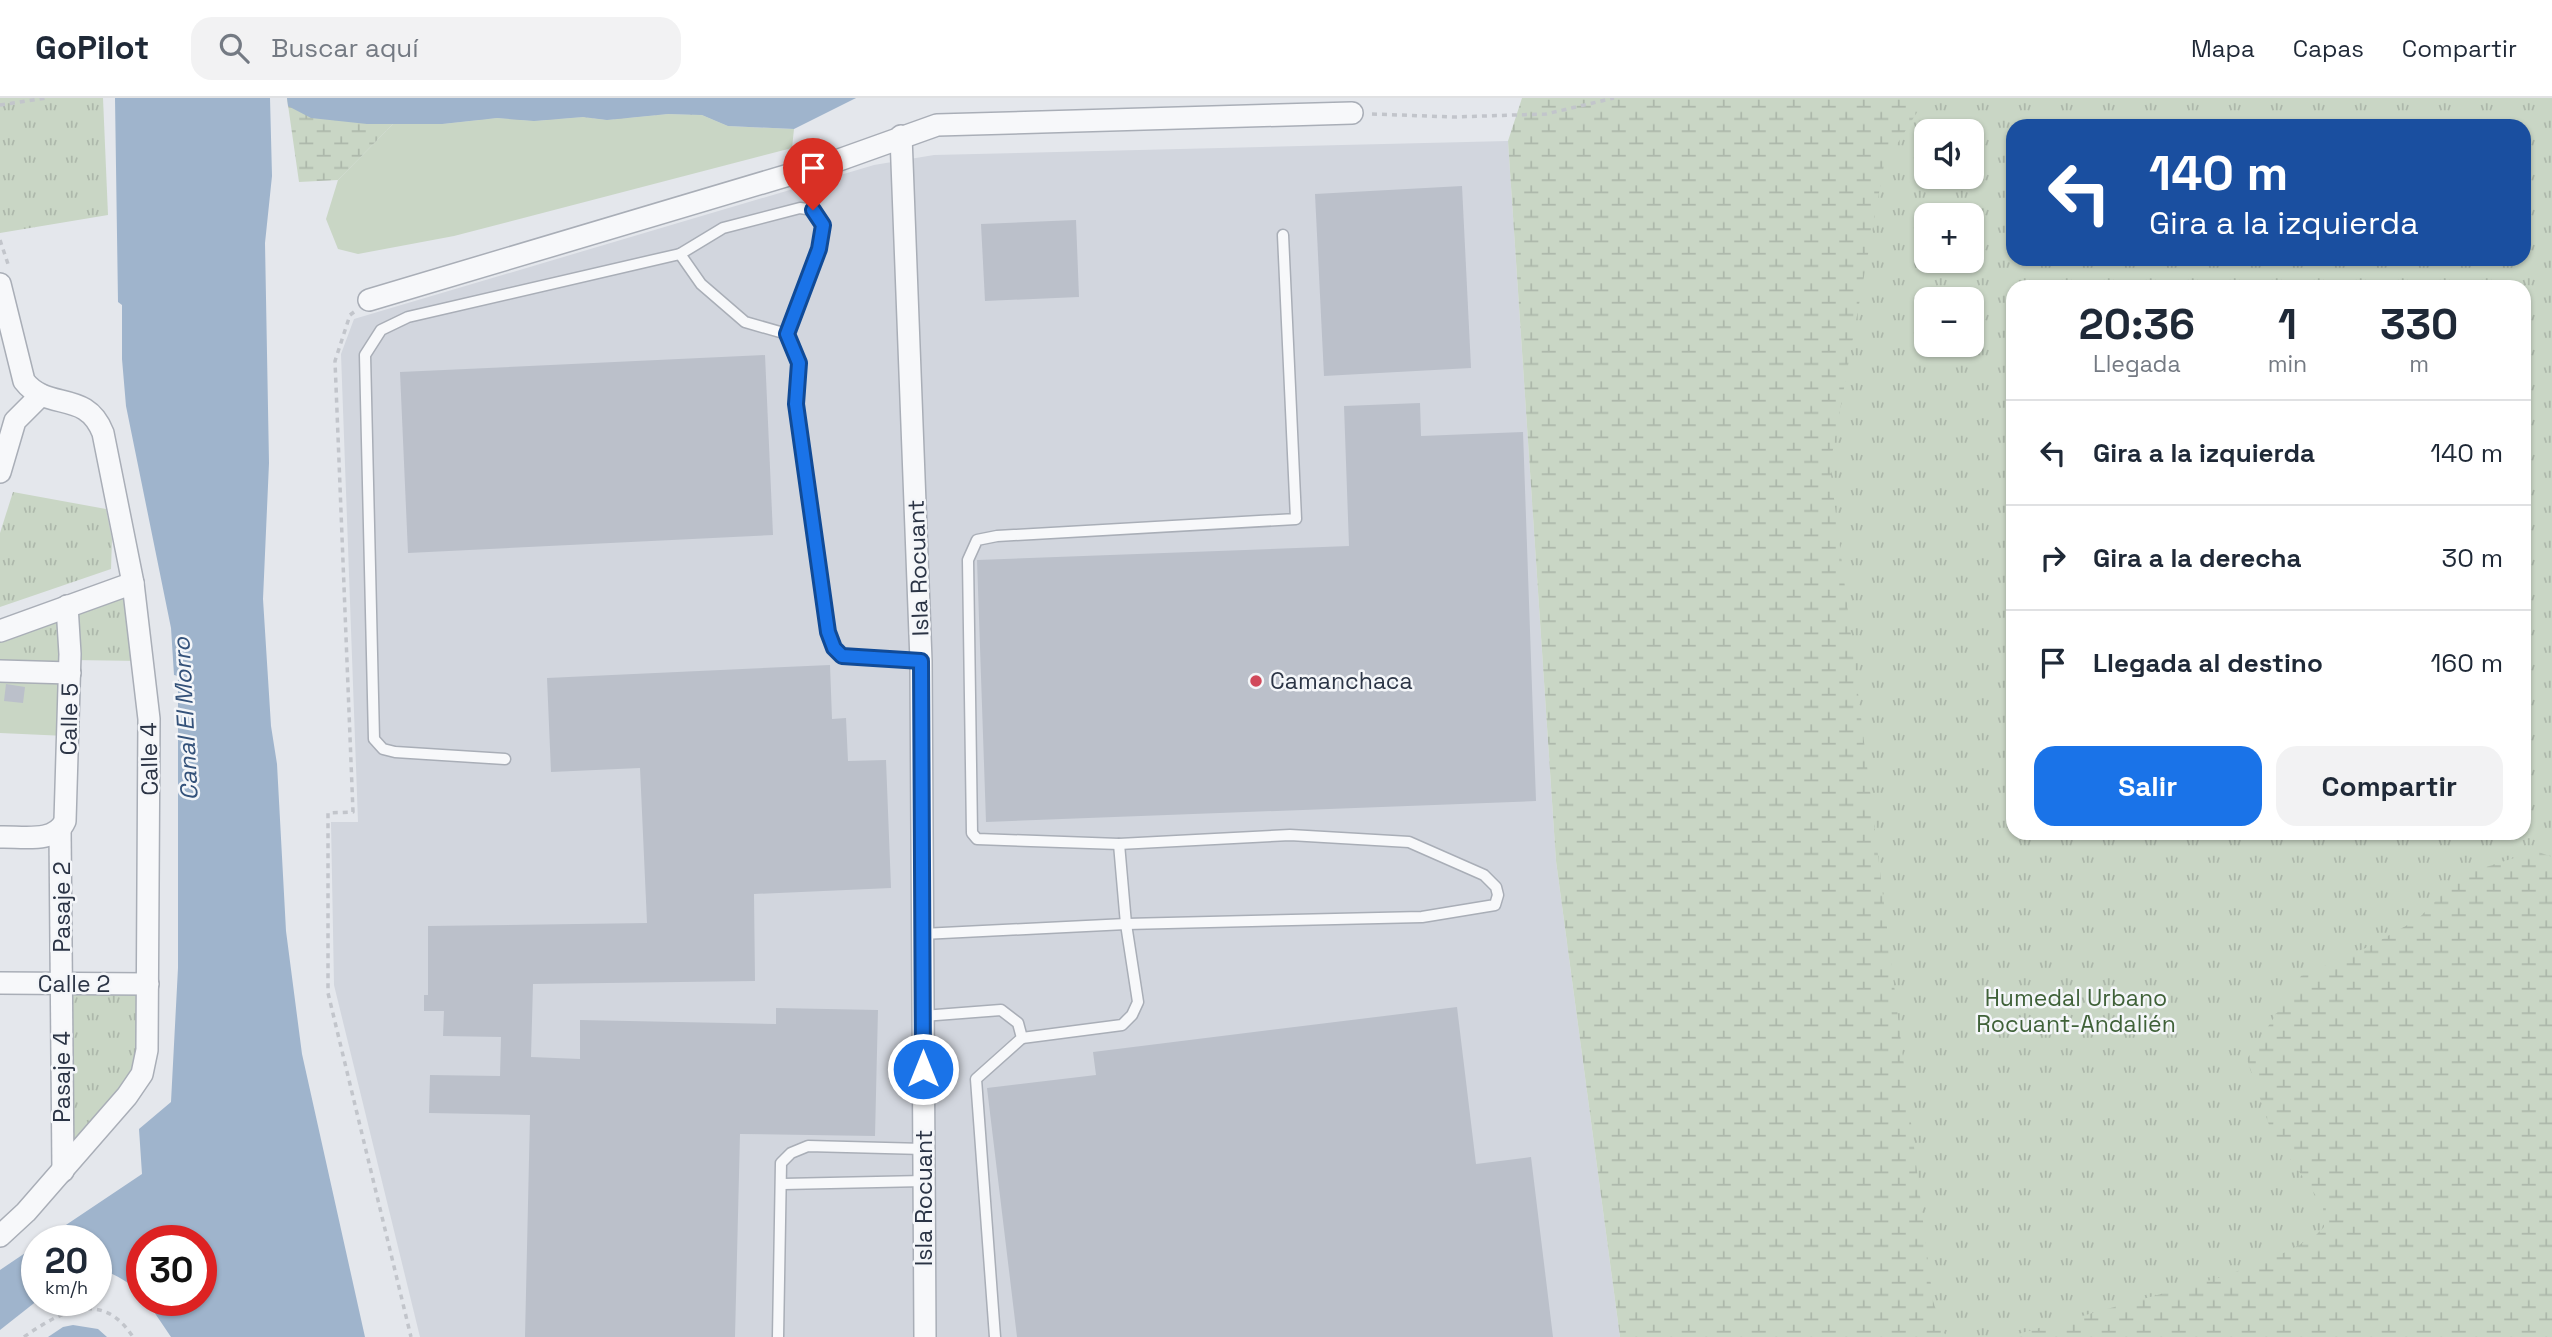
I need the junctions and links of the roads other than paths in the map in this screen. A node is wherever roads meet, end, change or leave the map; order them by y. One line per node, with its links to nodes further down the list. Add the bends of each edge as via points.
1 (1352, 113): 2 (street, via 959,122)
2 (901, 136): 6 (street, via 839,160); 13 (street, Isla Rocuant)
3 (1283, 235): 19 (lane, via 1296,519 997,536 977,540 968,561 972,833 977,839)
4 (680, 254): 7 (lane, via 701,285 745,322); 7 (lane, via 723,228 800,208 813,210 823,225 819,249); 16 (lane, via 408,317 382,330 365,355 373,739 383,749 395,752)
5 (0, 284): 8 (street, via 24,381)
6 (369, 300)
7 (787, 334): 13 (lane, via 799,363 796,404 834,648 842,656)
8 (40, 395): 9 (street, via 15,421); 10 (street, Calle 4, via 79,404 98,420)
9 (0, 472)
10 (132, 583): 11 (street); 24 (street, Calle 4, via 149,719)
11 (67, 606): 12 (street); 15 (street, Calle 5)
12 (0, 631)
13 (921, 661): 21 (street, Isla Rocuant)
14 (0, 671): 15 (street)
15 (70, 673): 17 (street, Calle 5, via 66,816)
16 (505, 759)
17 (60, 830): 18 (street, via 49,836); 23 (street, Pasaje 2)
18 (0, 836)
19 (1119, 844): 20 (lane); 20 (lane, via 1290,835 1409,842 1484,875 1498,895 1495,905 1422,917)
20 (1126, 924): 21 (lane); 26 (lane, via 1138,1002 1132,1015 1122,1025)
21 (922, 934): 25 (street, Isla Rocuant)
22 (0, 983): 23 (street, Calle 2)
23 (62, 984): 24 (street, Calle 2); 28 (street, Pasaje 4)
24 (148, 984): 28 (street, Calle 4, via 142,1074)
25 (923, 1016): 26 (lane, via 1002,1010 1018,1023); 27 (street, Isla Rocuant)
26 (1022, 1038): 34 (lane, via 976,1079)
27 (924, 1149): 29 (street, Isla Rocuant); 30 (lane, via 807,1146 781,1163)
28 (63, 1171): 31 (street, Calle 4)
29 (924, 1181): 30 (lane); 33 (street, Isla Rocuant)
30 (783, 1184): 32 (lane)
31 (0, 1236)
32 (778, 1337)
33 (925, 1337)
34 (995, 1337)

